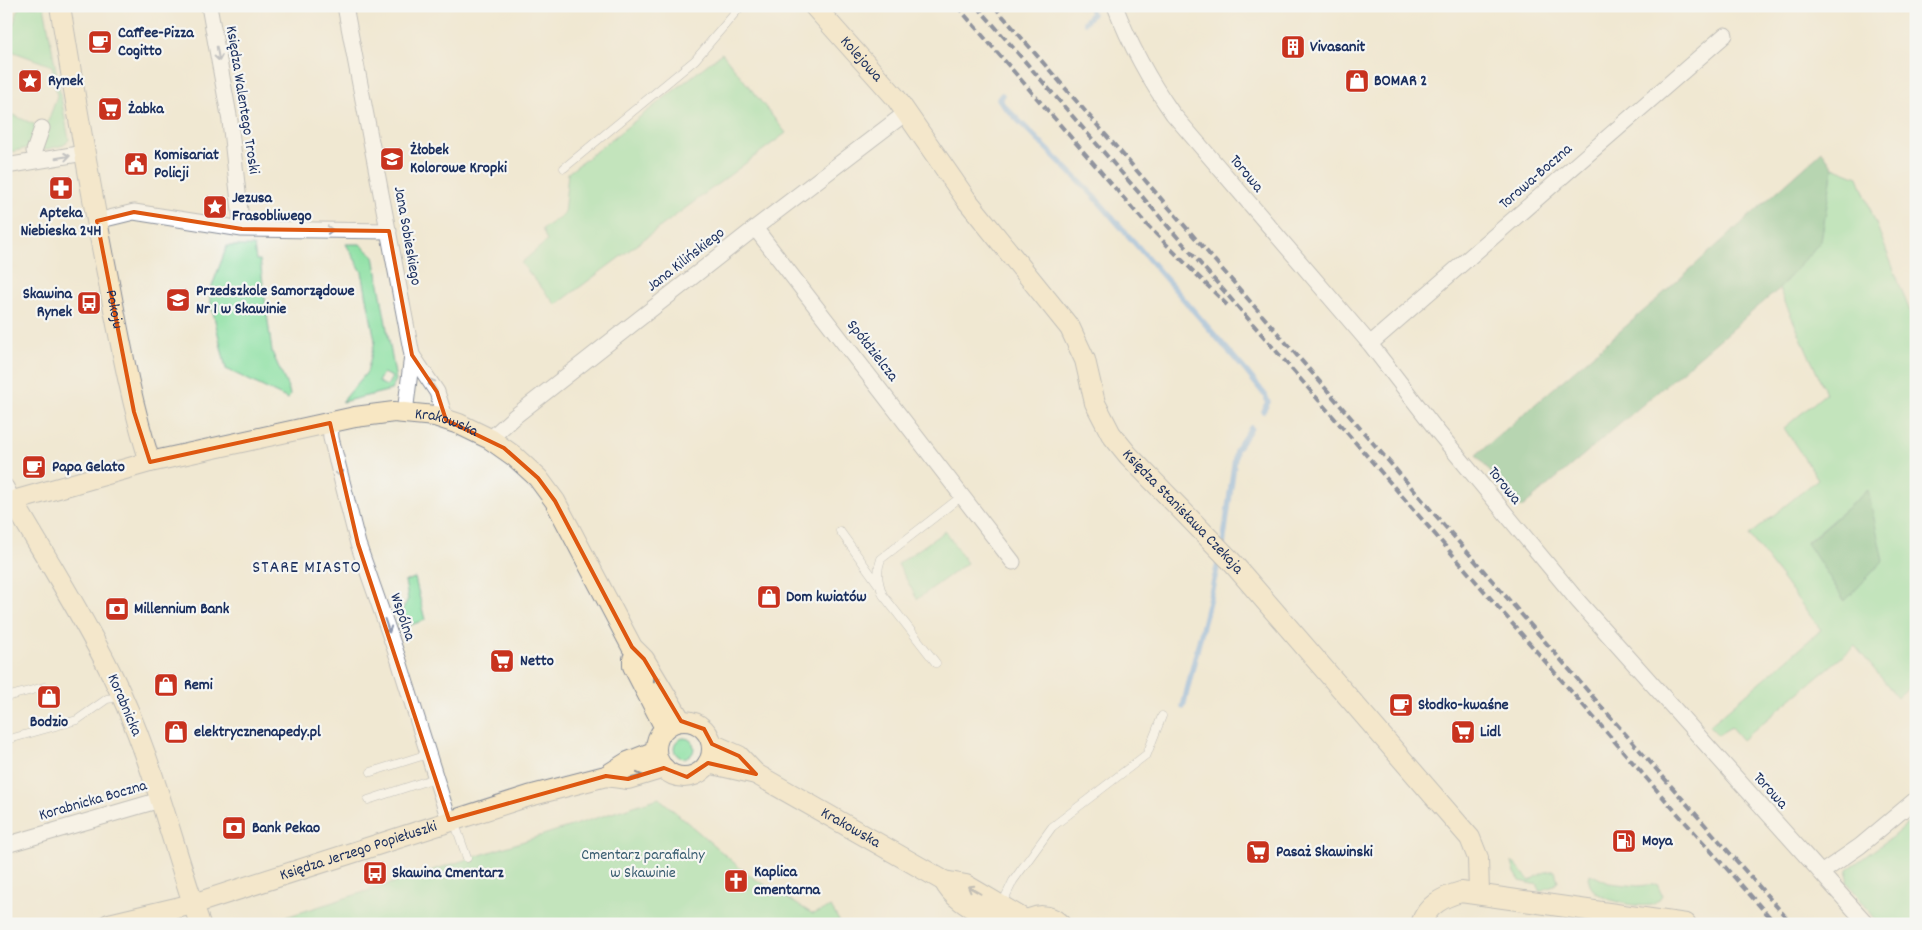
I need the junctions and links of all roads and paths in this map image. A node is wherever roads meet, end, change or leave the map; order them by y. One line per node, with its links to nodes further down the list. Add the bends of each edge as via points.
1 (60, 6): 11 (street)
2 (209, 6): 16 (street, Księdza Walentego Troski, one-way to 16, via 230,121)
3 (345, 6): 17 (street, Jana Sobieskiego)
4 (741, 6): 13 (lane, via 696,60)
5 (814, 6): 8 (street, Kolejowa)
6 (1115, 6): 18 (street, Torowa, via 1138,60 1173,114)
7 (1725, 34): 18 (street, Torowa-Boczna)
8 (907, 112): 15 (street, Jana Kilińskiego); 51 (street, Księdza Stanisława Czekaja, via 961,193 1070,328 1085,360 1095,403 1110,434 1230,560 1470,838 1478,858)
9 (42, 128): 10 (street)
10 (34, 151)
11 (84, 153): 12 (street, one-way to 11); 14 (street, Pokoju)
12 (6, 166)
13 (564, 168)
14 (97, 221): 16 (street, via 134,212); 24 (street, Pokoju, via 134,412)
15 (755, 228): 23 (street, Jana Kilińskiego); 26 (street, Spółdzielcza)
16 (242, 229): 17 (street, one-way to 17)
17 (389, 231): 19 (street, Jana Sobieskiego)
18 (1370, 344): 50 (street, Torowa, via 1444,440 1572,594)
19 (412, 355): 20 (street, Jana Sobieskiego); 21 (street, Jana Sobieskiego, one-way to 19, via 437,392)
20 (405, 413): 21 (street, Krakowska); 22 (street, Krakowska, via 374,414)
21 (446, 420): 23 (street, Krakowska)
22 (330, 423): 24 (street, Krakowska); 38 (street, Wspólna, one-way to 38, via 358,544)
23 (490, 439): 35 (street, Krakowska, via 526,466 555,501 632,647 644,660)
24 (150, 462): 25 (street, Krakowska)
25 (10, 494): 33 (street, Korabnicka)
26 (962, 496): 28 (street, Spółdzielcza); 29 (lane, via 881,559 877,568)
27 (840, 531): 29 (lane)
28 (1013, 562)
29 (878, 584): 30 (lane)
30 (936, 663)
31 (44, 687): 32 (lane)
32 (6, 696)
33 (122, 696): 36 (lane, via 107,699 77,720); 45 (street, Korabnicka)
34 (1162, 716): 53 (lane, via 1147,754 1052,827 1013,881)
35 (673, 724): 37 (street, via 698,724); 39 (street, via 660,735)
36 (6, 740)
37 (712, 744): 40 (street); 42 (street, Krakowska, via 739,756)
38 (428, 754): 41 (lane); 43 (street, Wspólna)
39 (660, 760): 40 (street, via 671,773 687,777); 47 (street, Księdza Jerzego Popiełuszki, via 628,779 606,776)
40 (708, 764): 42 (street, Krakowska)
41 (371, 772)
42 (756, 774): 53 (street, Krakowska, via 944,881 958,899)
43 (435, 778): 46 (lane); 47 (street, Wspólna)
44 (1916, 799): 50 (street, via 1860,846)
45 (160, 800): 48 (street, Korabnicka Boczna); 52 (street, Korabnicka)
46 (368, 800)
47 (452, 820): 49 (lane); 52 (street, Księdza Jerzego Popiełuszki)
48 (6, 845)
49 (467, 858)
50 (1821, 872): 60 (street, Torowa)
51 (1479, 894): 58 (street, via 1461,892 1448,896 1431,907); 59 (street)
52 (193, 904): 55 (street, Księdza Jerzego Popiełuszki); 56 (street, Korabnicka)
53 (1000, 915): 54 (street, Krakowska)
54 (1026, 922): 57 (street, via 1042,916)
55 (109, 924)
56 (200, 924)
57 (1060, 924)
58 (1421, 924)
59 (1686, 924)
60 (1867, 924)

